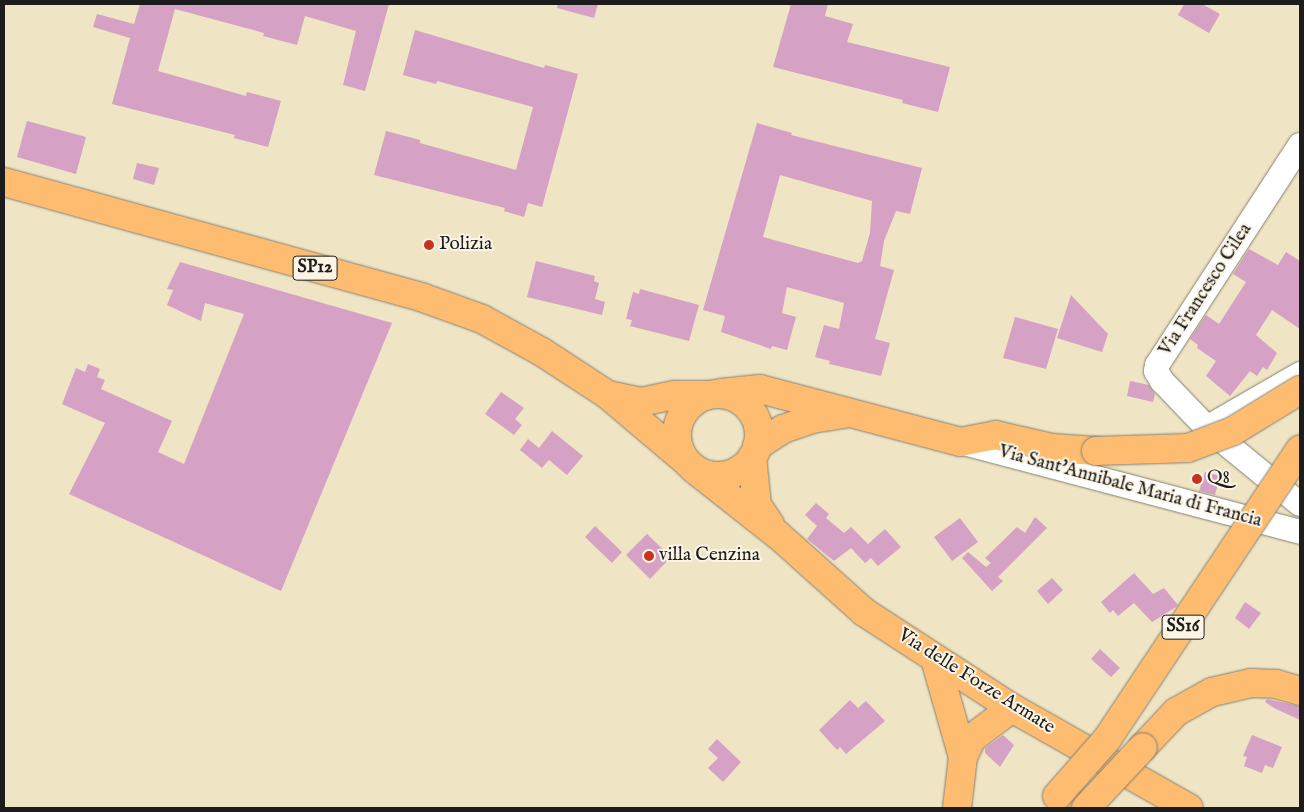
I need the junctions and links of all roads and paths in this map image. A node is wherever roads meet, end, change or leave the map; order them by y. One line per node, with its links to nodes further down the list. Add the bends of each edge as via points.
1 (1300, 145): 8 (street, Via Francesco Cilea, via 1157,365 1162,381)
2 (4, 182): 6 (main road, SP12, via 420,297 482,319 542,352)
3 (1300, 374): 8 (street)
4 (1300, 390): 9 (main road, bridge, via 1233,431 1188,448 1096,451 1052,448 995,435)
5 (713, 394): 6 (main road, SP12, via 674,395 641,402); 7 (main road, via 760,390); 11 (main road, via 732,396 751,410 757,421); 12 (main road, via 694,400 678,422 676,435)
6 (608, 395): 12 (main road, SP12)
7 (852, 412): 9 (main road); 11 (main road, via 798,424)
8 (1207, 428): 14 (street, Via Francesco Cilea)
9 (960, 442): 15 (street, Via Sant'Annibale Maria di Francia)
10 (1300, 450): 21 (main road, SS16, bridge)
11 (755, 451): 12 (main road, via 738,470 719,476); 16 (main road, Via delle Forze Armate, via 757,505)
12 (689, 465): 16 (main road, Via delle Forze Armate)
13 (1300, 481): 21 (main road, SS16, via 1171,679)
14 (1300, 504)
15 (1300, 532)
16 (778, 535): 17 (main road, Via delle Forze Armate, via 864,612)
17 (935, 659): 19 (main road, Via delle Forze Armate); 20 (main road)
18 (1300, 691): 21 (main road, bridge, via 1276,684 1251,683 1212,692 1176,712 1143,746)
19 (1012, 708): 20 (main road, via 972,738); 23 (main road, Via delle Forze Armate)
20 (963, 757): 22 (main road)
21 (1065, 805)
22 (957, 808)
23 (1189, 808)

